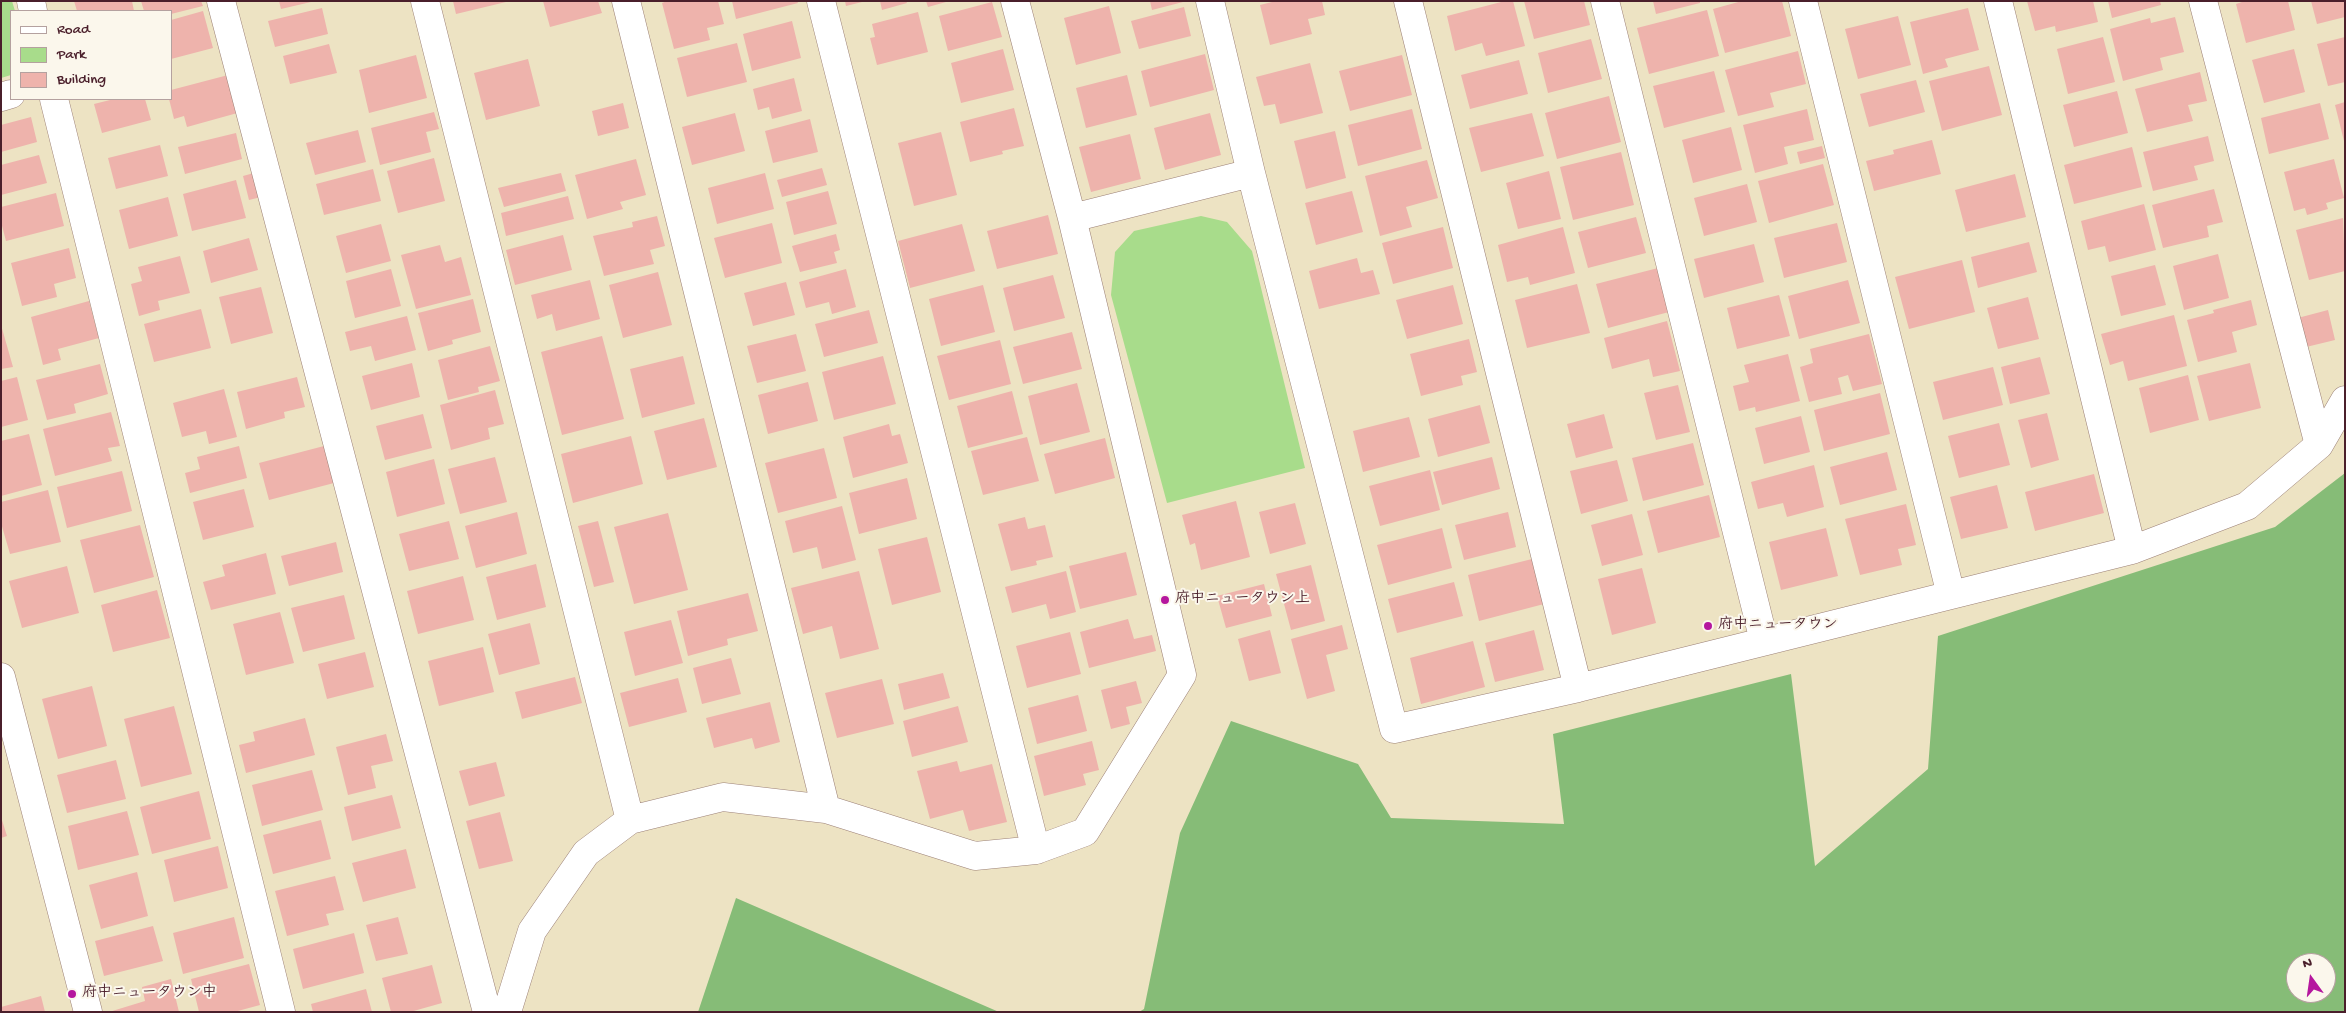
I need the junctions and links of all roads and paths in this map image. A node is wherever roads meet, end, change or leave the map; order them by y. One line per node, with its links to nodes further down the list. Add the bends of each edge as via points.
1 (221, 1): 27 (street)
2 (425, 1): 23 (street)
3 (626, 1): 22 (street)
4 (821, 1): 24 (street)
5 (1015, 1): 14 (street)
6 (1210, 1): 13 (street)
7 (1408, 1): 21 (street)
8 (1605, 1): 19 (street)
9 (1803, 1): 18 (street)
10 (1998, 1): 17 (street)
11 (2203, 1): 16 (street)
12 (54, 100): 26 (street)
13 (1251, 173): 14 (street); 21 (street, via 1394,730)
14 (1072, 218): 24 (street, via 1182,675 1085,832)
15 (2345, 400): 16 (street)
16 (2319, 446): 17 (street, via 2248,506)
17 (2132, 550): 18 (street)
18 (1951, 595): 19 (street)
19 (1764, 641): 21 (street)
20 (2, 676): 25 (street)
21 (1578, 688)
22 (826, 809): 23 (street, via 723,797); 24 (street, via 975,856)
23 (630, 820): 28 (street, via 586,853 532,930)
24 (1036, 850)
25 (88, 1012)
26 (281, 1012)
27 (487, 1012)
28 (507, 1012)

